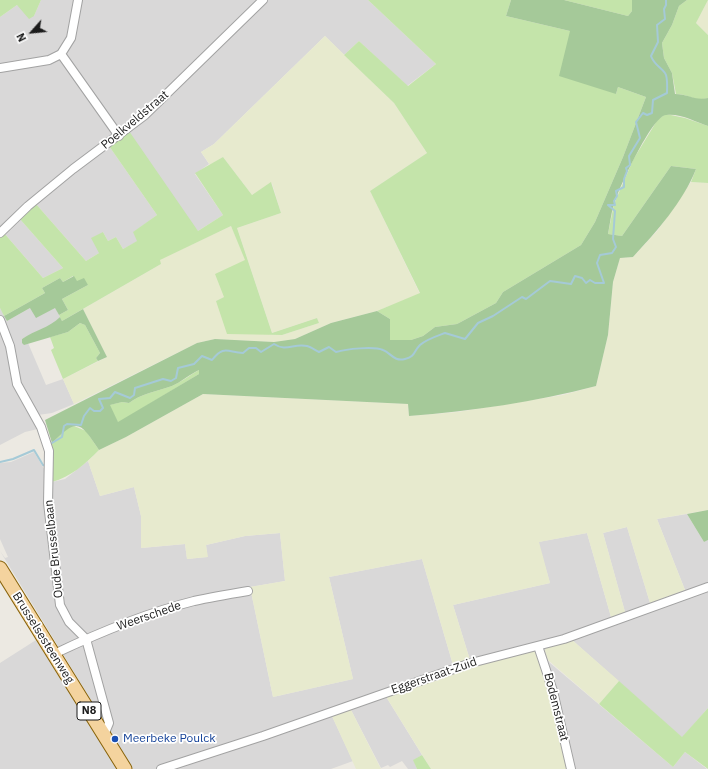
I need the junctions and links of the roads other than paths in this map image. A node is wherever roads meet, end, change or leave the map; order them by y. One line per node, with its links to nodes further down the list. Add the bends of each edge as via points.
1 (78, 0): 3 (street, via 70,38)
2 (263, 0): 5 (street, Poelkveldstraat, via 145,115)
3 (61, 54): 4 (street, via 50,60); 5 (street)
4 (0, 68)
5 (118, 136): 6 (street, Poelkveldstraat, via 62,178)
6 (0, 233)
7 (0, 320): 11 (street, Oude Brusselbaan, via 10,346 17,384 41,427 47,445 48,503 60,605 69,622)
8 (0, 568): 13 (main road, Brusselsesteenweg / N8)
9 (708, 587): 12 (street, Eggerstraat-Zuid)
10 (248, 591): 11 (street, Weerschede, via 193,602)
11 (86, 639): 13 (street, Weerschede); 14 (street, Oude Brusselbaan, via 109,723)
12 (538, 646): 16 (street, Eggerstraat-Zuid, via 471,663); 17 (street, Bodemstraat, via 553,691)
13 (54, 654): 14 (main road, Brusselsesteenweg / N8)
14 (104, 735): 15 (main road, Brusselsesteenweg / N8)
15 (125, 769)
16 (162, 769)
17 (571, 769)

